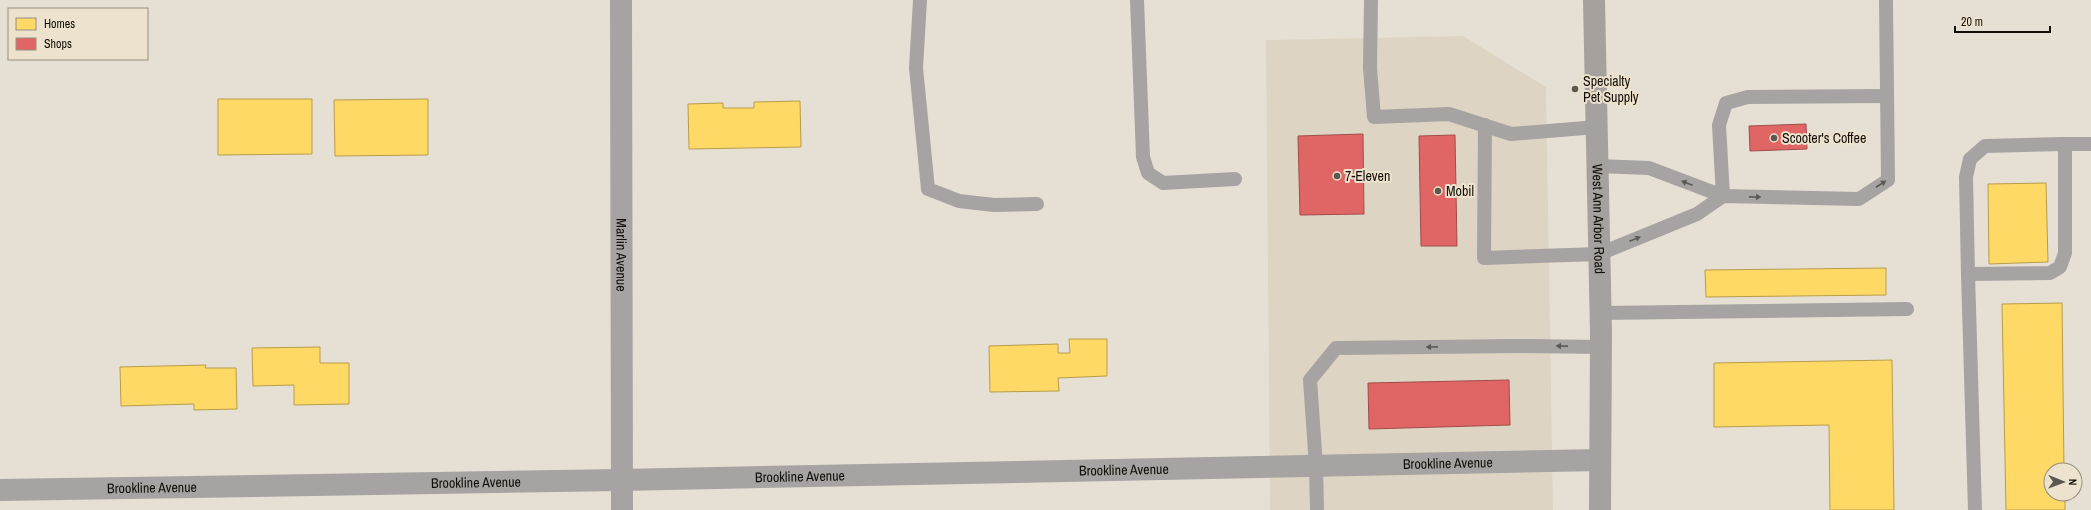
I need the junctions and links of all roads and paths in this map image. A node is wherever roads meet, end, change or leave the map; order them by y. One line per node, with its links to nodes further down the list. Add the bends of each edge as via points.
1 (621, 0): 23 (street, Marlin Avenue)
2 (920, 0): 15 (lane, via 916,68 928,189 959,201 994,205)
3 (1137, 0): 13 (lane, via 1143,157 1148,173 1163,183)
4 (1371, 0): 8 (lane, via 1370,68 1374,117 1449,114)
5 (1594, 0): 9 (main road, West Ann Arbor Road)
6 (1886, 0): 7 (lane)
7 (1888, 96): 14 (lane, one-way to 7, via 1859,199 1888,180); 14 (lane, via 1748,97 1726,103 1719,125)
8 (1485, 125): 9 (lane, via 1511,134); 16 (lane, via 1484,258)
9 (1597, 127): 12 (main road, West Ann Arbor Road)
10 (2065, 144): 11 (lane); 17 (lane, via 1985,146 1970,159 1966,177); 17 (lane, via 2065,253 2060,267 2050,273)
11 (2091, 144)
12 (1598, 166): 14 (lane, one-way to 12, via 1649,168); 16 (main road, West Ann Arbor Road)
13 (1235, 179)
14 (1723, 196): 16 (lane, one-way to 14, via 1697,214)
15 (1037, 204)
16 (1599, 254): 19 (main road, West Ann Arbor Road)
17 (1968, 274): 28 (lane)
18 (1906, 310): 19 (lane)
19 (1600, 313): 20 (main road, West Ann Arbor Road)
20 (1601, 347): 21 (main road, West Ann Arbor Road); 22 (lane, one-way to 22, via 1336,348 1310,380)
21 (1600, 449): 22 (street, Brookline Avenue); 27 (main road, West Ann Arbor Road)
22 (1316, 466): 23 (street, Brookline Avenue); 26 (lane)
23 (621, 480): 24 (street, Brookline Avenue); 25 (street, Marlin Avenue)
24 (0, 490)
25 (622, 510)
26 (1317, 510)
27 (1600, 510)
28 (1975, 510)

